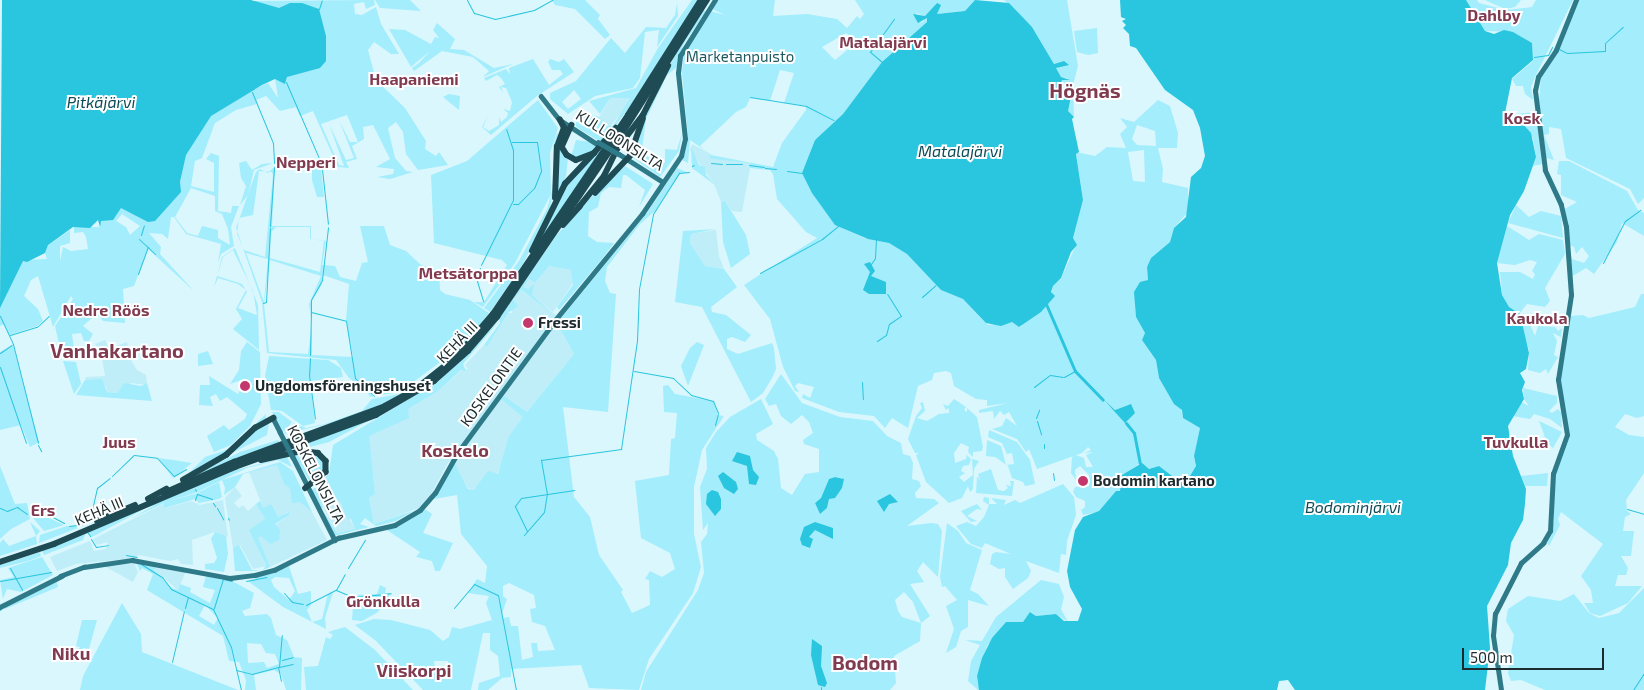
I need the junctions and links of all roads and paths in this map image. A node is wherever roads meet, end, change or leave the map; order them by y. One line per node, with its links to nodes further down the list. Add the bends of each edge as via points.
1 (701, 0): 7 (highway, KEHÄ III)
2 (707, 0): 5 (highway, KEHÄ III)
3 (716, 0): 13 (main road, KOSKELONTIE, via 680,56 678,74 683,150)
4 (1576, 0): 26 (main road, via 1556,50 1538,77 1535,91 1545,167 1561,205 1566,227 1571,295 1558,382 1567,436 1552,478 1550,531 1540,546 1523,560 1495,614 1494,642)
5 (683, 35): 6 (highway); 16 (highway, KEHÄ III, via 630,121)
6 (651, 101): 12 (highway); 14 (highway, via 617,149 601,181)
7 (634, 106): 11 (highway); 17 (highway, KEHÄ III)
8 (560, 120): 9 (main road, KULLOONSILTA); 9 (main road, KULLOONSILTA, via 541,96); 10 (highway, via 564,128)
9 (570, 125): 10 (highway); 11 (highway, via 562,144 567,155 574,159); 12 (main road, KULLOONSILTA, bridge)
10 (561, 136): 15 (highway, via 557,150 558,183)
11 (594, 153): 15 (highway, via 565,184)
12 (627, 161): 13 (main road, KULLOONSILTA); 14 (highway)
13 (661, 182): 22 (main road, KOSKELONTIE, via 630,229 550,327 456,455 426,504 395,525)
14 (579, 207): 16 (highway)
15 (552, 210): 17 (highway)
16 (540, 253): 19 (highway, KEHÄ III, via 477,341 420,391 355,424)
17 (518, 278): 21 (highway, KEHÄ III, via 465,348 407,394 365,415 234,462)
18 (272, 419): 20 (main road, KOSKELONSILTA, bridge); 21 (highway, via 255,428 211,466)
19 (235, 466): 20 (highway, via 289,454 315,452 324,458 326,470 323,477); 24 (highway, KEHÄ III, via 54,544)
20 (306, 487): 22 (main road, KOSKELONSILTA)
21 (148, 500): 23 (highway, KEHÄ III, via 52,541)
22 (334, 541): 25 (main road, KOSKELONTIE, via 270,571 236,577 136,560 67,572)
23 (0, 558)
24 (0, 562)
25 (0, 607)
26 (1501, 690)

